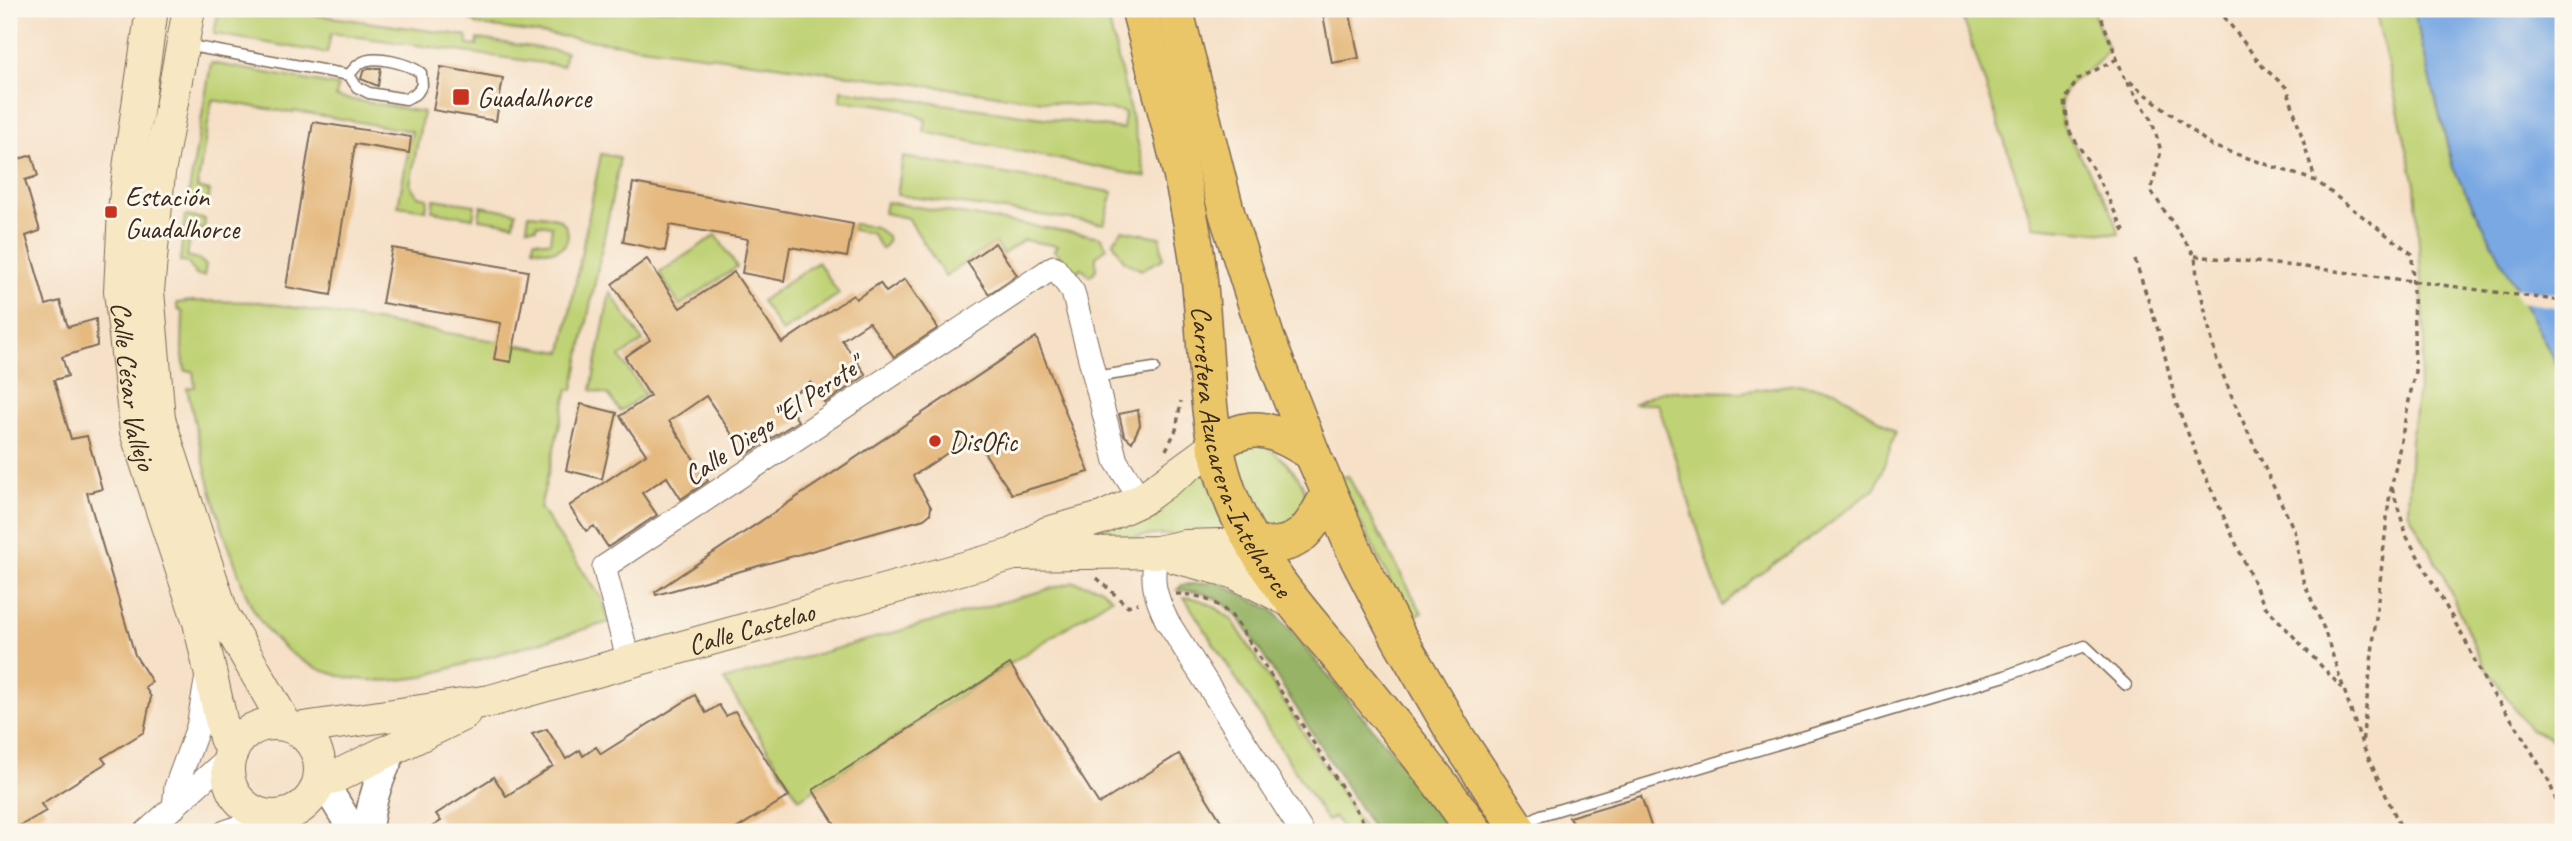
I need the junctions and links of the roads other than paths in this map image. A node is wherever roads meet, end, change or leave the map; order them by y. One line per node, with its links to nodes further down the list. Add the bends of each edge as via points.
1 (152, 9): 20 (main road, Calle César Vallejo, via 127,186 120,291 136,432)
2 (188, 9): 5 (main road, Calle César Vallejo)
3 (1139, 9): 9 (main road, Carretera Azucarera-Intelhorce, via 1195,246)
4 (1175, 9): 11 (main road, Carretera Azucarera-Intelhorce, via 1227,214 1267,339)
5 (182, 44): 6 (lane); 23 (main road, Calle César Vallejo, via 159,173 148,291 159,419 223,615)
6 (349, 75): 6 (lane, via 357,88 406,99 422,85 421,73 411,65 374,59 362,62)
7 (1154, 368): 8 (lane)
8 (1094, 377): 14 (street, via 1116,461); 19 (street, Calle Diego "El Perote", via 1073,292 1054,267 604,567)
9 (1206, 392): 10 (main road, Carretera Azucarera-Intelhorce); 12 (main road, via 1195,430)
10 (1215, 446): 11 (main road, via 1245,429 1265,429); 12 (main road, Calle Castelao); 15 (main road, Carretera Azucarera-Intelhorce, via 1237,515)
11 (1312, 453): 13 (main road, Carretera Azucarera-Intelhorce)
12 (1173, 476): 14 (main road, Calle Castelao)
13 (1329, 493): 15 (main road, via 1305,533 1286,545); 29 (main road, Carretera Azucarera-Intelhorce, via 1398,636)
14 (1141, 500): 17 (main road, Calle Castelao, via 1102,518 1047,533)
15 (1254, 544): 16 (main road, Calle Castelao, via 1185,546); 18 (main road, Carretera Azucarera-Intelhorce)
16 (1157, 552): 17 (main road, Calle Castelao); 18 (main road, via 1233,572); 34 (street, via 1153,589 1167,621)
17 (1014, 554): 19 (main road, Calle Castelao)
18 (1294, 603): 35 (main road, Carretera Azucarera-Intelhorce)
19 (629, 662): 22 (main road, Calle Castelao)
20 (209, 664): 25 (main road, Calle César Vallejo); 27 (street, via 198,727 176,787)
21 (2126, 685): 29 (lane, via 2085,646 2005,676 1541,816)
22 (490, 701): 23 (main road, Calle Castelao); 24 (main road, Calle Castelao)
23 (291, 727): 25 (main road, via 259,726 247,732); 26 (main road, via 311,742 319,761)
24 (393, 749): 26 (main road, Calle Castelao); 33 (street, via 369,807)
25 (230, 755): 27 (street); 28 (main road, via 233,791 248,808)
26 (318, 782): 28 (main road, via 299,809); 32 (street)
27 (174, 808): 30 (street)
28 (270, 816): 31 (street)
29 (1518, 830)
30 (146, 832)
31 (225, 832)
32 (355, 832)
33 (368, 832)
34 (1302, 832)
35 (1475, 832)

